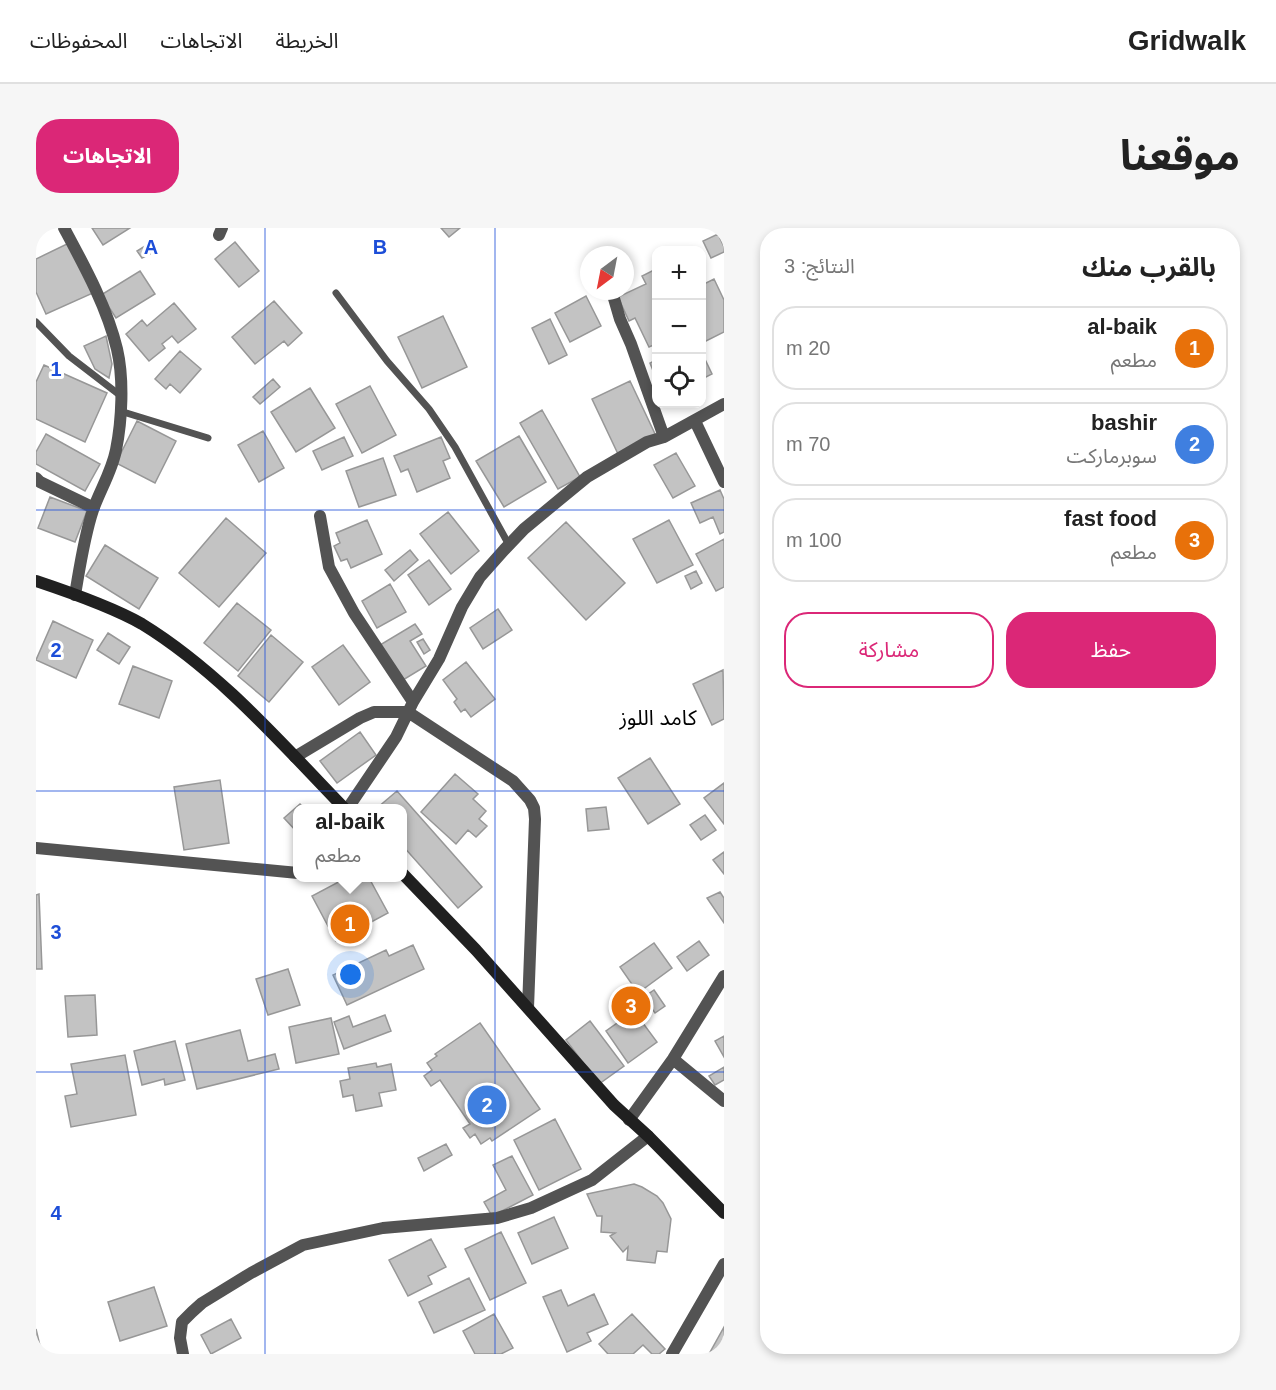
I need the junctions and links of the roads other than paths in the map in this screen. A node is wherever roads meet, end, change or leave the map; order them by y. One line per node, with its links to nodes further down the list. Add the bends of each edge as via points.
1 (64, 228): 5 (street, via 111,327 118,352)
2 (336, 293): 15 (lane, via 429,409 455,447)
3 (614, 300): 9 (street)
4 (36, 321): 5 (lane, via 69,356)
5 (121, 396): 7 (street)
6 (724, 404): 8 (street)
7 (120, 411): 10 (lane); 13 (street, via 116,450)
8 (694, 421): 9 (street); 12 (street)
9 (664, 437): 15 (street, via 647,442 587,477)
10 (208, 438)
11 (36, 478): 13 (street)
12 (724, 482)
13 (94, 508): 17 (street, via 83,544)
14 (320, 516): 18 (street, via 329,567)
15 (509, 545): 18 (street, via 480,577)
16 (36, 581): 17 (main road)
17 (75, 595): 19 (main road, via 140,624 181,651 241,701)
18 (411, 707): 19 (street, via 360,718); 21 (street, via 396,737); 26 (street, via 513,781 534,808)
19 (295, 757): 20 (main road)
20 (342, 804)
21 (349, 804)
22 (36, 848): 23 (street)
23 (293, 873)
24 (407, 878): 26 (main road)
25 (724, 976): 27 (street)
26 (528, 1008): 29 (main road)
27 (673, 1059): 28 (street); 29 (street)
28 (724, 1101)
29 (629, 1120): 30 (main road)
30 (648, 1136): 31 (main road); 33 (street, via 592,1180 531,1208 497,1218 383,1228 303,1245 192,1312 182,1322)
31 (723, 1210)
32 (724, 1264): 34 (street)
33 (183, 1354)
34 (672, 1354)

